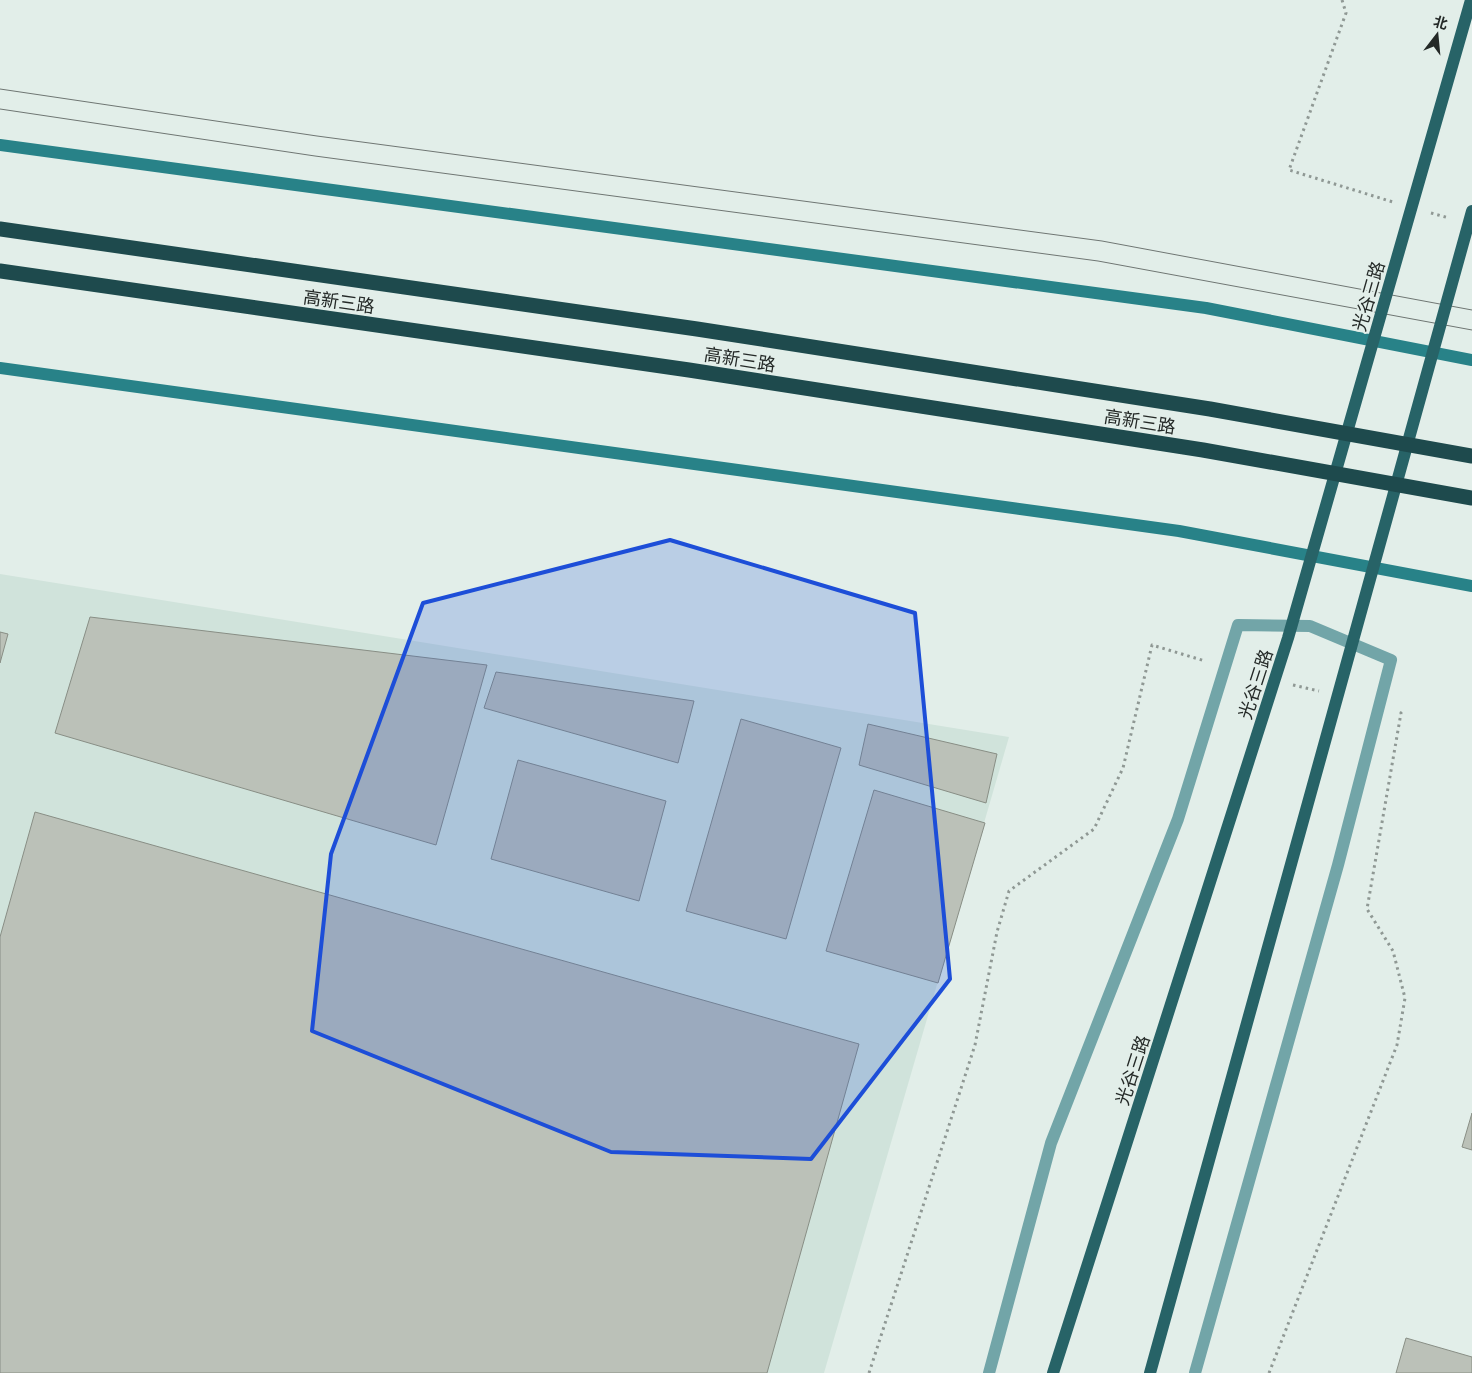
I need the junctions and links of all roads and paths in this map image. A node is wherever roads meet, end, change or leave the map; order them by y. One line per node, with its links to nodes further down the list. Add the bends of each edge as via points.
1 (1342, 0): 4 (path, via 1346,13 1289,170)
2 (1471, 0): 21 (main road, 光谷三路, bridge, via 1288,638)
3 (0, 145): 10 (main road, via 1206,308)
4 (1401, 205)
5 (1428, 212): 7 (path)
6 (1472, 212): 22 (main road, bridge)
7 (1454, 219)
8 (0, 229): 12 (highway, 高新三路, bridge, via 707,330 1200,407)
9 (0, 271): 13 (highway, 高新三路, bridge, via 1068,428)
10 (1472, 360)
11 (0, 368): 14 (main road, via 1179,531)
12 (1472, 456)
13 (1472, 498)
14 (1472, 586)
15 (1225, 666): 18 (lane, via 1238,625 1310,626 1391,660); 19 (path, via 1152,645 1123,768 1094,828 1009,891 997,932 975,1045); 20 (lane, via 1178,819 1052,1143)
16 (1292, 684): 17 (path)
17 (1321, 692)
18 (1378, 707): 23 (lane, via 1338,865); 24 (path, via 1401,713 1367,909 1393,951 1405,998 1397,1045)
19 (869, 1373)
20 (989, 1373)
21 (1053, 1373)
22 (1150, 1373)
23 (1195, 1373)
24 (1269, 1373)

